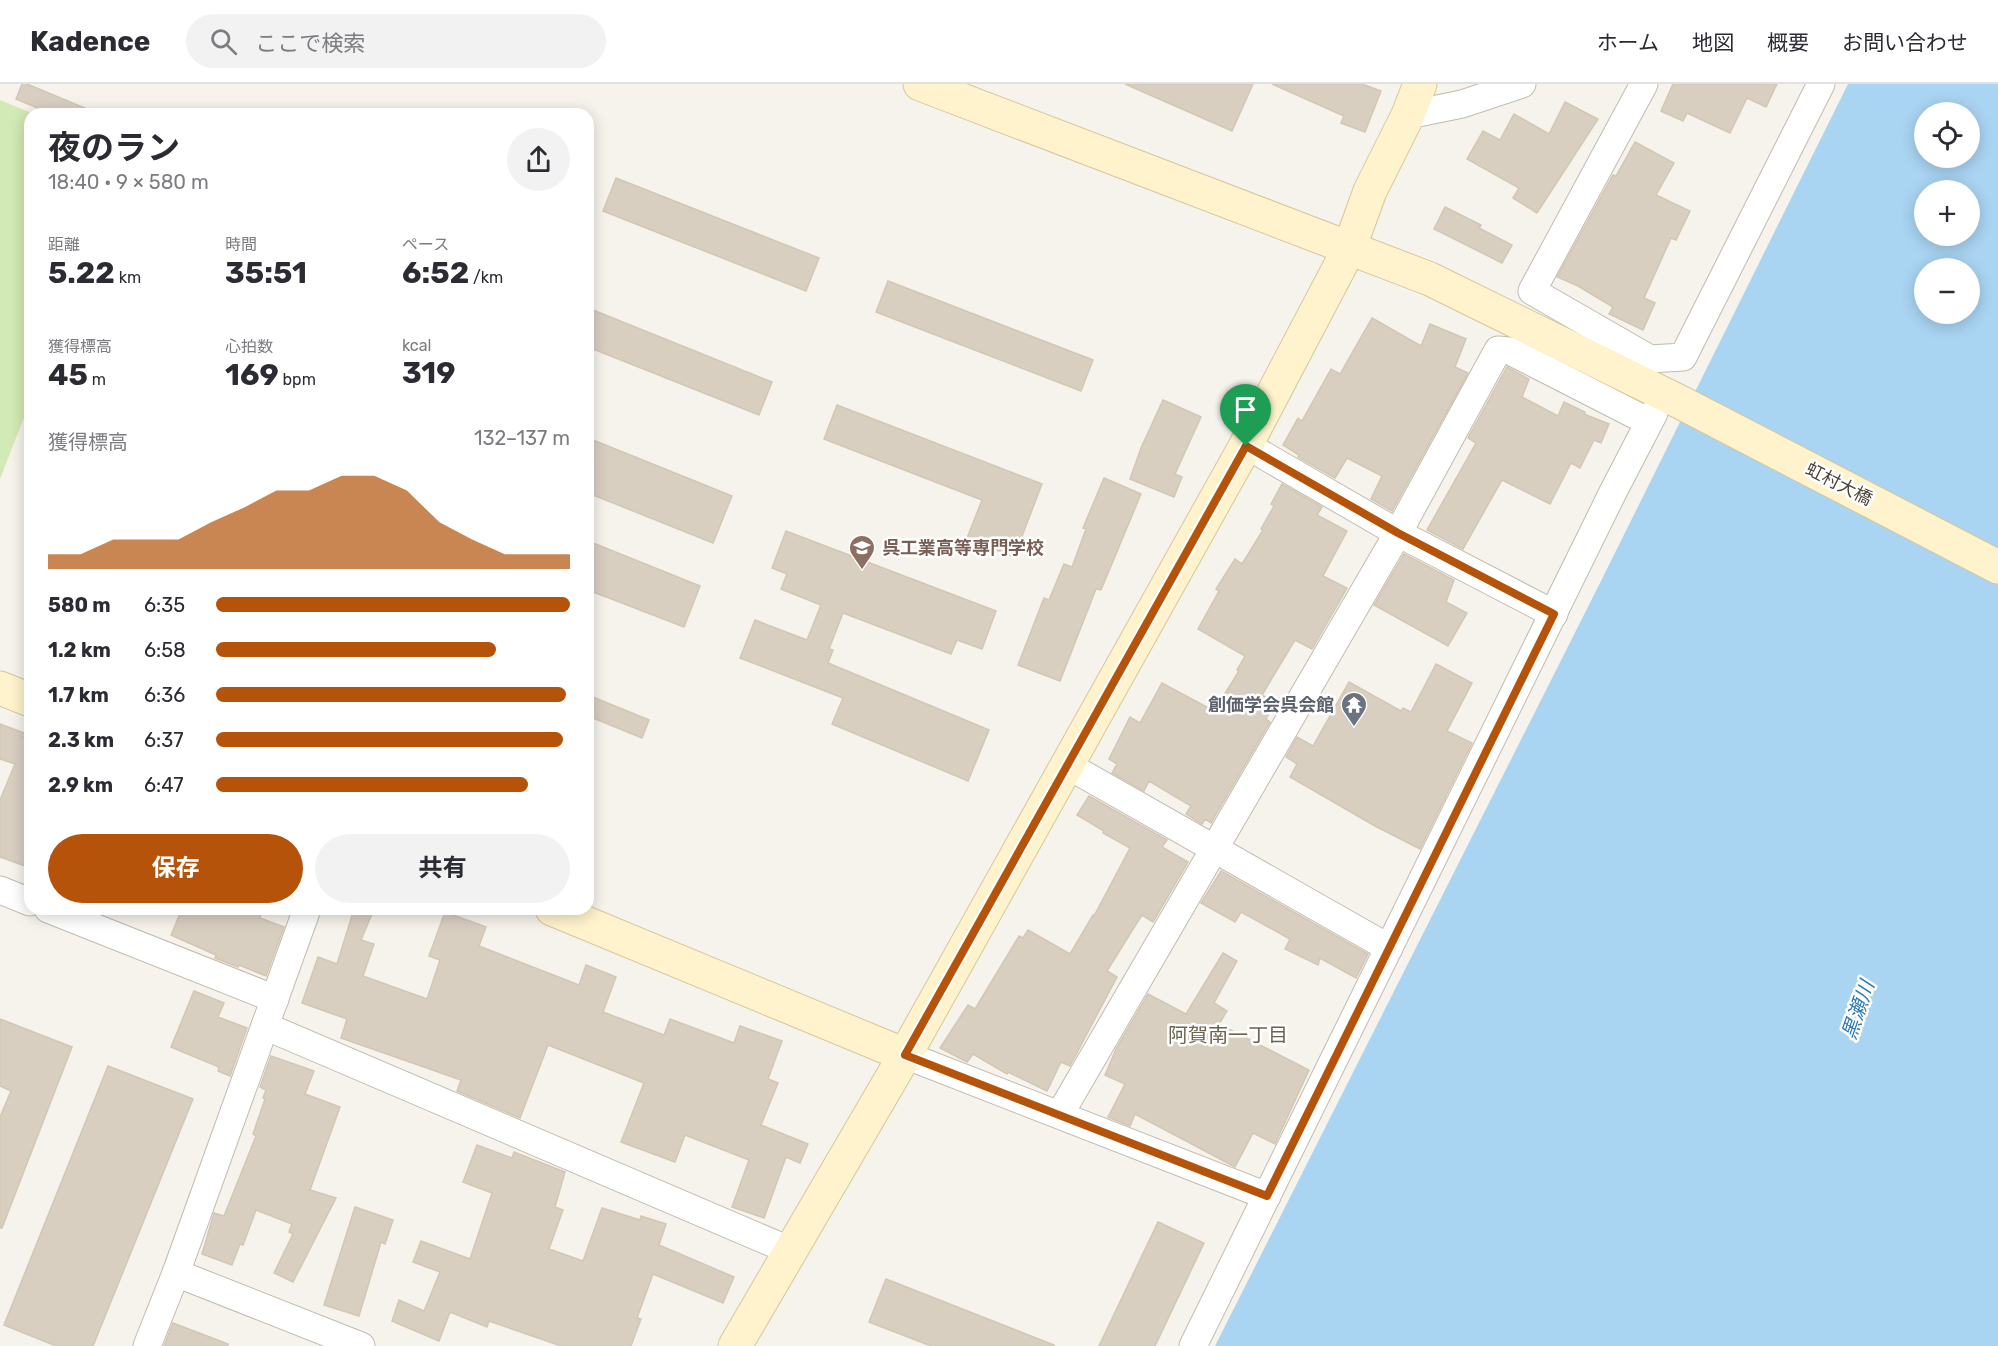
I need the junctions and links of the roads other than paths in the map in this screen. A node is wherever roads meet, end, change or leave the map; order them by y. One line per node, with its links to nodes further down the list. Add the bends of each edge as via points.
1 (920, 84): 7 (street, 虹村大橋)
2 (1420, 84): 6 (street)
3 (1522, 84): 6 (street, via 1462,104)
4 (1644, 84): 8 (street, via 1532,291 1650,360)
5 (1821, 84): 8 (street)
6 (1408, 115): 7 (street, via 1371,191)
7 (1349, 249): 8 (street, 虹村大橋, via 1430,279); 9 (street)
8 (1668, 394): 10 (street, via 1498,350); 11 (street, 虹村大橋); 12 (street, via 1613,492)
9 (1246, 446): 10 (street); 15 (street)
10 (1398, 533): 12 (street); 16 (street)
11 (1998, 567)
12 (1554, 614): 22 (street)
13 (0, 688): 14 (street)
14 (24, 698)
15 (1067, 765): 16 (street); 25 (street)
16 (1215, 849): 22 (street); 26 (street)
17 (0, 890): 18 (street)
18 (24, 900)
19 (63, 915): 23 (street)
20 (305, 915): 23 (street)
21 (567, 915): 25 (street)
22 (1389, 948): 27 (street)
23 (275, 999): 24 (street)
24 (265, 1026): 28 (street); 29 (street)
25 (905, 1055): 26 (street); 28 (street)
26 (1060, 1114): 27 (street)
27 (1267, 1196): 33 (street)
28 (791, 1251): 32 (street)
29 (176, 1273): 30 (street); 31 (street)
30 (147, 1346)
31 (361, 1346)
32 (735, 1346)
33 (1193, 1346)

